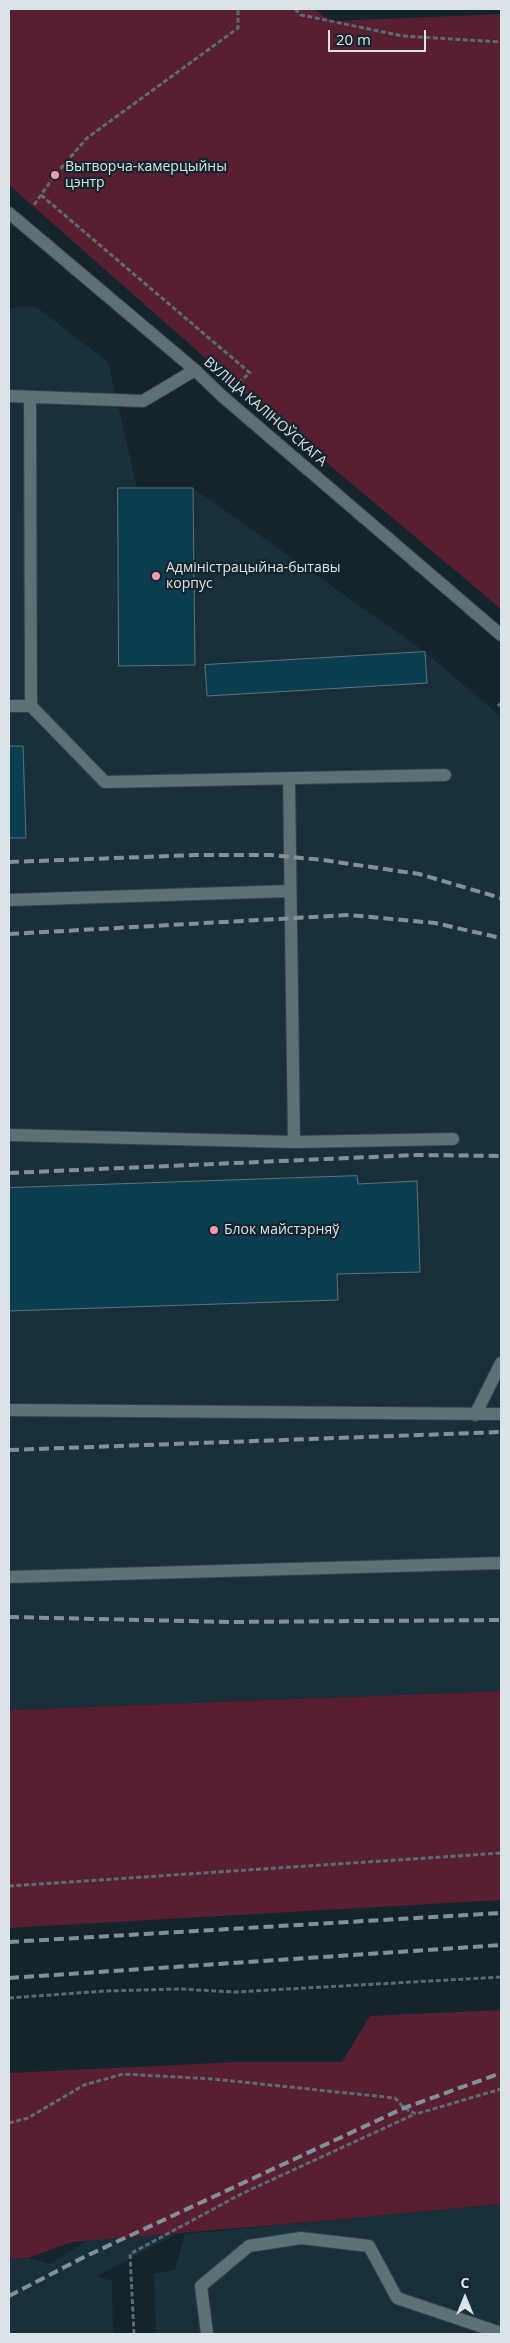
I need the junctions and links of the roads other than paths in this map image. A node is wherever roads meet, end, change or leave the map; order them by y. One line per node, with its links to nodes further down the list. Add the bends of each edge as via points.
1 (9, 213): 2 (street, ВУЛІЦА КАЛІНОЎСКАГА)
2 (195, 370): 4 (street, via 143,401); 5 (street, ВУЛІЦА КАЛІНОЎСКАГА)
3 (9, 396): 4 (street)
4 (30, 397): 7 (street)
5 (501, 635)
6 (9, 706): 7 (street)
7 (31, 706): 9 (street, via 105,782)
8 (445, 775): 9 (street)
9 (289, 778): 10 (street)
10 (290, 891): 11 (street); 14 (street)
11 (9, 900)
12 (9, 1135): 14 (street)
13 (452, 1139): 14 (street)
14 (294, 1142)
15 (501, 1363): 18 (street)
16 (9, 1410): 18 (street)
17 (501, 1414): 18 (street)
18 (475, 1415)
19 (501, 1563): 20 (street)
20 (9, 1577)
21 (501, 2333): 22 (street, via 397,2298 369,2246 301,2238 249,2246 201,2286)
22 (207, 2334)

